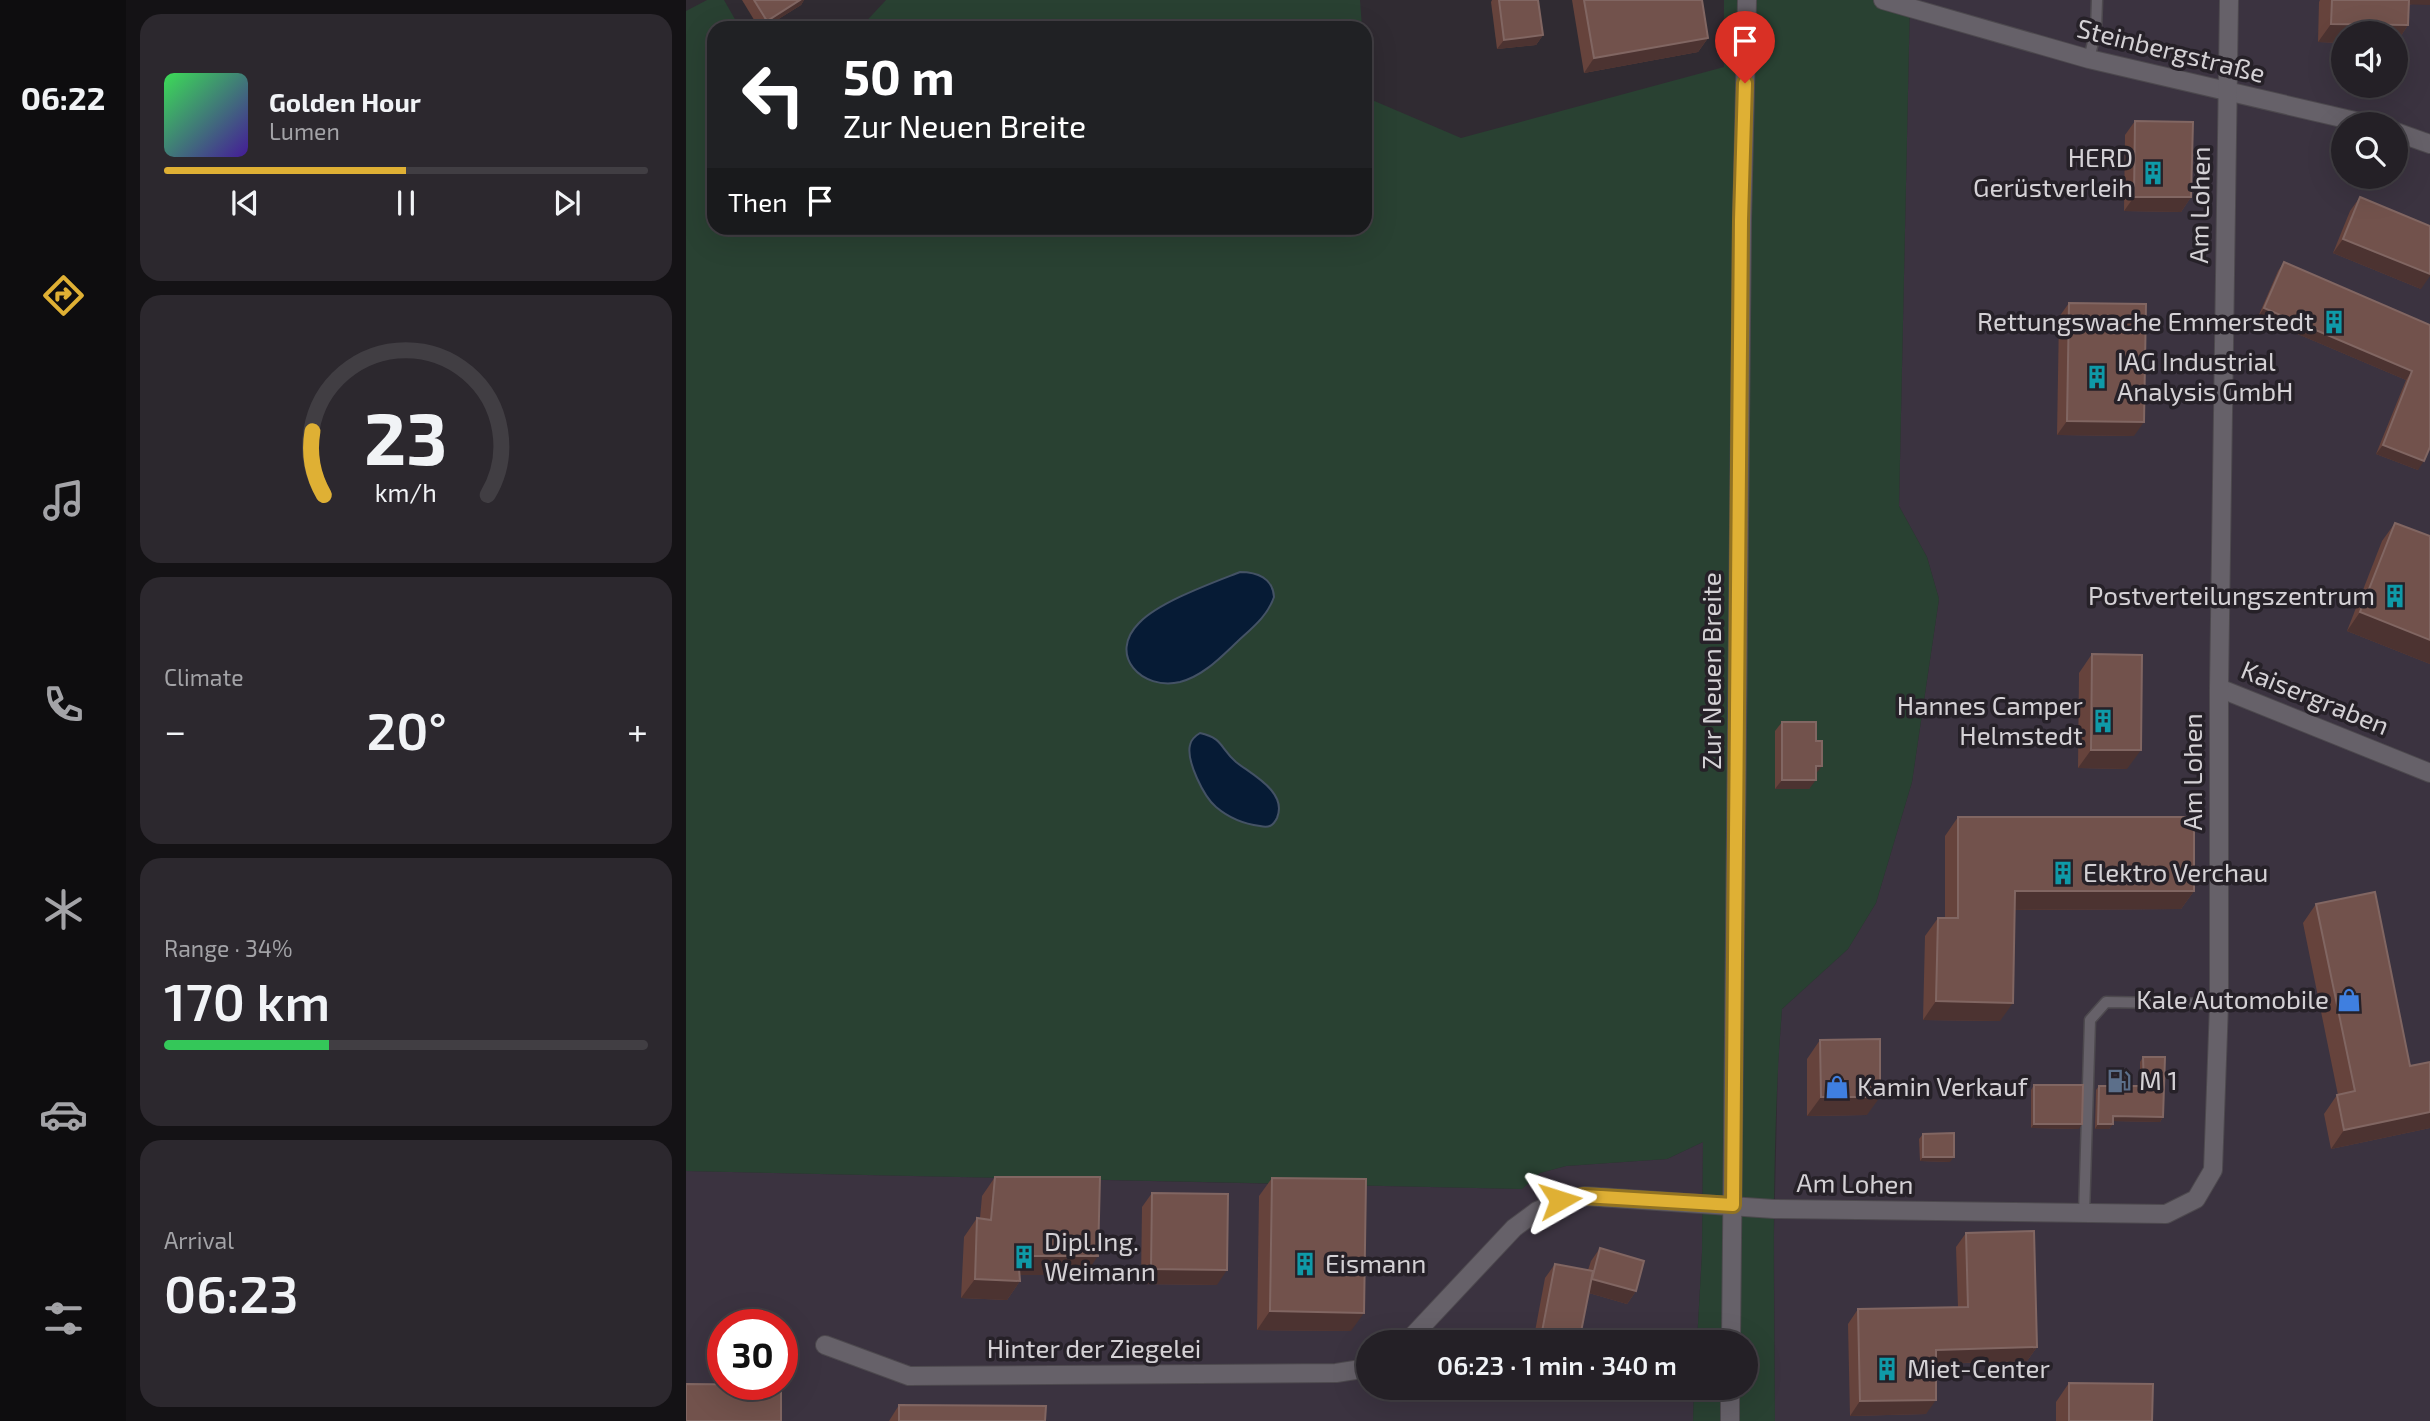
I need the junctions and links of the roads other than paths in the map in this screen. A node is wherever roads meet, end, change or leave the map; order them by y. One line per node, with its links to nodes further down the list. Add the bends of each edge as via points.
1 (1747, 0): 13 (street, Zur Neuen Breite)
2 (1883, 0): 5 (street, Steinbergstraße)
3 (2097, 0): 5 (lane)
4 (2229, 0): 6 (street, Am Lohen)
5 (2089, 59): 6 (street, Steinbergstraße)
6 (2228, 92): 7 (street, Steinbergstraße); 10 (street, Am Lohen)
7 (2331, 116)
8 (2408, 136): 9 (street)
9 (2430, 144)
10 (2219, 688): 11 (street, Kaisergraben); 12 (street, Am Lohen)
11 (2430, 773)
12 (2219, 1004): 14 (street, Am Lohen, via 2213,1170 2196,1199 2166,1214); 14 (lane, via 2106,1002 2090,1020)
13 (1733, 1205): 14 (street, Am Lohen); 15 (street, via 1584,1196 1560,1200 1514,1228); 16 (street, Zur Neuen Breite)
14 (2084, 1214)
15 (1418, 1330)
16 (1731, 1330)
17 (825, 1345): 18 (street, Hinter der Ziegelei, via 909,1376)
18 (1356, 1370)
19 (1730, 1400): 20 (street)
20 (1730, 1421)

